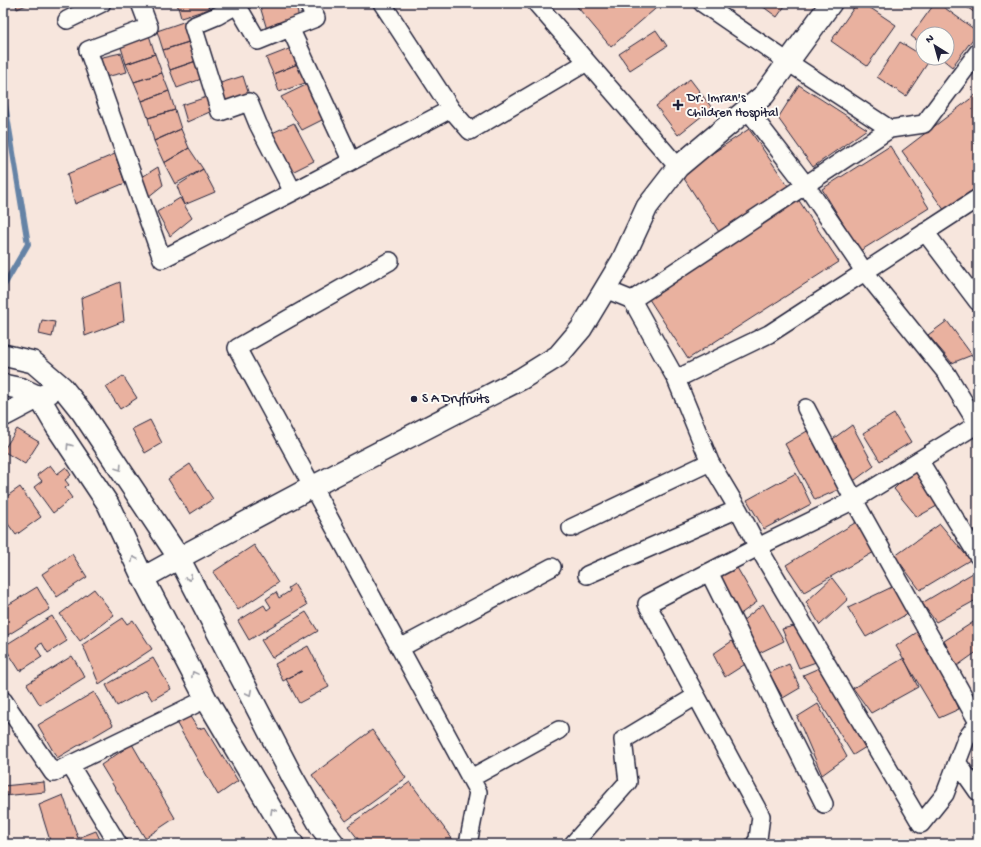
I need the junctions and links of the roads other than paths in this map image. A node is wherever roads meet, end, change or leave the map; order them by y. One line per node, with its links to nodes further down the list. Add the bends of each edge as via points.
1 (102, 3): 10 (street)
2 (140, 3): 21 (street, via 149,27 88,50 162,260)
3 (307, 3): 11 (street, via 316,18)
4 (382, 3): 15 (street)
5 (536, 3): 13 (street)
6 (702, 3): 14 (street)
7 (831, 3): 14 (street)
8 (239, 4): 9 (street); 11 (street, via 258,41)
9 (215, 10): 21 (street, via 193,26 220,112 249,102)
10 (67, 20)
11 (290, 28): 18 (street)
12 (978, 52): 17 (street, via 924,124)
13 (587, 62): 15 (street, via 470,131); 19 (street)
14 (788, 62): 16 (street, via 764,95); 17 (street)
15 (450, 108): 18 (street)
16 (747, 109): 19 (street); 20 (street)
17 (890, 129): 20 (street)
18 (351, 160): 21 (street)
19 (678, 167): 26 (street, via 647,207)
20 (805, 184): 25 (street); 27 (street)
21 (293, 192)
22 (978, 198): 23 (street)
23 (925, 232): 25 (street); 28 (street)
24 (390, 261): 38 (street, via 237,348)
25 (864, 271): 30 (street, via 769,334); 35 (street, via 947,374)
26 (606, 289): 27 (street); 38 (street, via 581,329 558,356 521,379)
27 (632, 300): 30 (street)
28 (978, 302)
29 (3, 355): 31 (street, via 33,362)
30 (676, 379): 37 (street)
31 (62, 387): 32 (street); 44 (street, one-way to 44, via 82,412)
32 (21, 390): 34 (street); 48 (street, one-way to 32, via 108,504 56,426)
33 (806, 408): 39 (street)
34 (3, 416)
35 (978, 424): 36 (street)
36 (919, 460): 39 (street); 43 (street)
37 (710, 462): 40 (street); 41 (street)
38 (312, 487): 44 (street); 49 (street)
39 (854, 500): 42 (street); 53 (street)
40 (738, 509): 42 (street); 47 (street)
41 (571, 528)
42 (758, 547): 46 (street); 55 (street, via 921,824 945,794)
43 (978, 556)
44 (178, 558): 48 (street); 62 (street, one-way to 62, via 293,778)
45 (552, 567): 49 (street)
46 (709, 572): 50 (street, via 647,604); 59 (street)
47 (587, 575)
48 (143, 578): 51 (street, one-way to 48)
49 (400, 648): 57 (street)
50 (696, 696): 64 (street, via 623,740 628,782); 65 (street, via 761,816)
51 (206, 699): 56 (street); 61 (street, one-way to 51)
52 (3, 700): 56 (street, via 53,773)
53 (978, 723): 55 (street, via 966,739)
54 (559, 730): 57 (street)
55 (957, 762): 58 (street)
56 (70, 765): 60 (street)
57 (471, 778): 63 (street, via 478,792)
58 (978, 792)
59 (824, 804)
60 (118, 844)
61 (293, 844)
62 (334, 844)
63 (468, 844)
64 (573, 844)
65 (755, 844)

